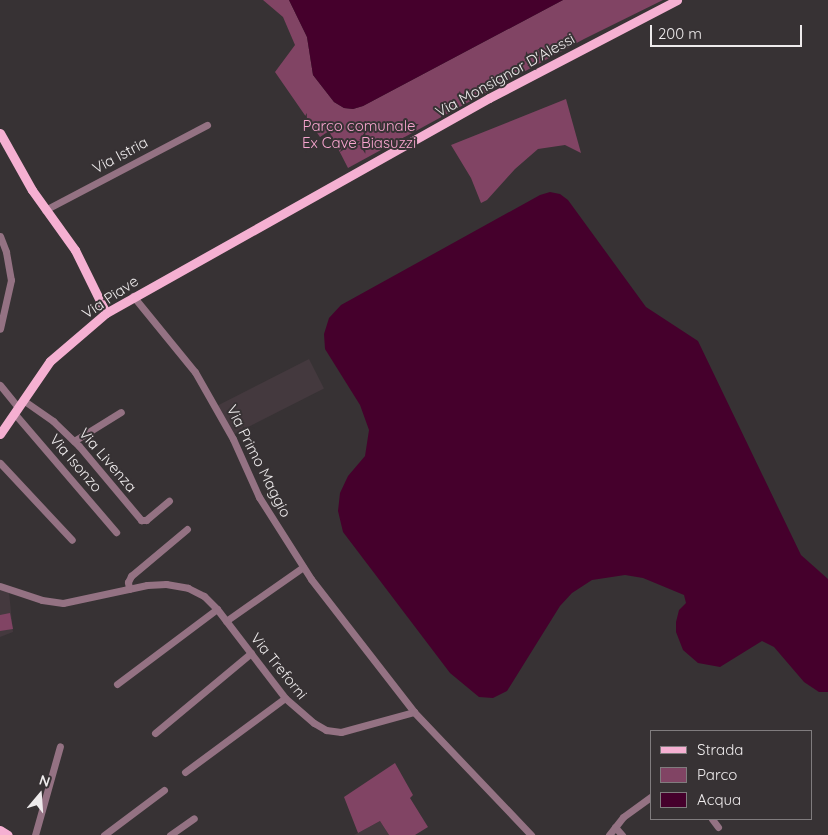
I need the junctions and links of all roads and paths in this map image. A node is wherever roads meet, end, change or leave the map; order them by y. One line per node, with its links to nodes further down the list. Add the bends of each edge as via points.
1 (678, 0): 5 (main road, Via Monsignor D'Alessi, via 489,98)
2 (207, 125): 4 (street, Via Istria)
3 (0, 133): 4 (main road)
4 (45, 210): 8 (main road, via 75,250)
5 (270, 222): 7 (main road, Via Piave)
6 (0, 236): 9 (street, via 11,280)
7 (133, 296): 8 (main road, Via Piave); 20 (street, Via Primo Maggio, via 195,372 233,439 259,497)
8 (106, 313): 11 (main road, Via Piave, via 50,361)
9 (0, 329)
10 (0, 385): 11 (street)
11 (18, 407): 13 (main road, Via Piave); 14 (street, Via Livenza, via 52,421); 18 (street, Via Isonzo)
12 (121, 412): 14 (street)
13 (0, 434)
14 (74, 441): 16 (street, Via Livenza, via 141,520 146,520)
15 (0, 463): 19 (street)
16 (170, 501)
17 (187, 529): 22 (street, via 131,576)
18 (116, 532)
19 (72, 540)
20 (303, 567): 24 (street); 28 (street, Via Primo Maggio)
21 (0, 586): 22 (street, Via Treforni, via 42,600 63,603)
22 (129, 589): 23 (street, Via Treforni, via 156,584 177,585 198,592)
23 (217, 610): 24 (street, Via Treforni); 26 (street)
24 (226, 621): 25 (street, Via Treforni)
25 (251, 653): 27 (street, Via Treforni); 29 (street)
26 (117, 684)
27 (285, 698): 28 (street, Via Treforni, via 314,723 335,732); 31 (street)
28 (414, 712): 43 (street)
29 (156, 733)
30 (60, 746): 40 (street)
31 (185, 772)
32 (164, 790): 41 (street)
33 (650, 797): 36 (street)
34 (194, 818): 42 (street)
35 (713, 820): 37 (street)
36 (615, 826): 44 (street); 45 (street)
37 (718, 827)
38 (0, 830): 39 (main road)
39 (8, 835)
40 (35, 835)
41 (104, 835)
42 (170, 835)
43 (531, 835)
44 (609, 835)
45 (622, 835)

